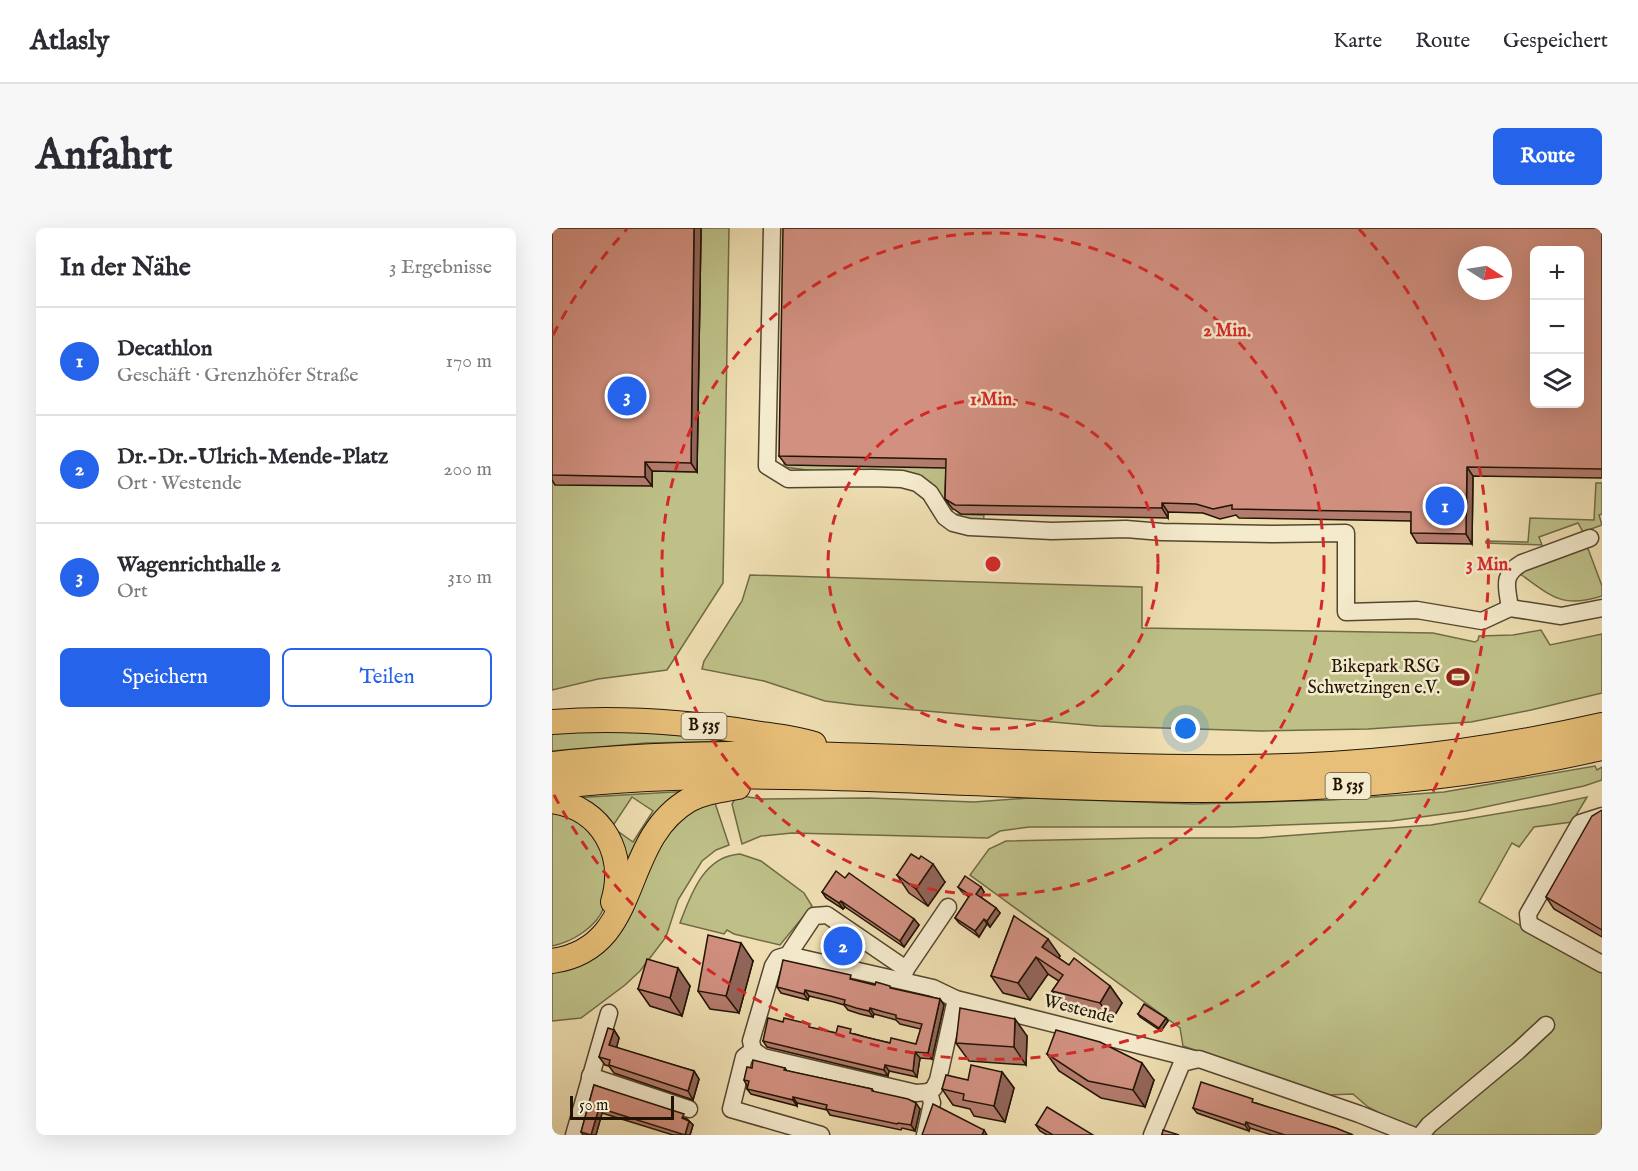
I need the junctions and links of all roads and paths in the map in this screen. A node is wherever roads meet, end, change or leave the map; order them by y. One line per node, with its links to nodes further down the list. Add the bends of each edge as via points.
1 (772, 228): 3 (street, via 767,466 788,478 902,479 917,483 930,493 945,517 969,527 1346,533 1346,612 1417,610 1482,621)
2 (1590, 538): 3 (street, via 1512,569 1506,582)
3 (1510, 608): 4 (street, via 1560,616)
4 (1602, 608)
5 (552, 722): 8 (highway, B 535, via 686,724 803,741)
6 (1602, 725): 8 (highway, B 535, via 1432,756 1296,766 1092,765)
7 (1602, 748): 10 (highway, B 535, via 1442,777 1282,789 1102,788)
8 (854, 755): 9 (highway, B 535, via 673,755)
9 (552, 764)
10 (796, 777): 11 (highway, B 535, via 673,778); 17 (highway, B 535, via 710,792 680,806 649,841 618,915 605,934 577,954)
11 (552, 787)
12 (552, 801): 15 (highway, via 593,819 611,842 618,870 618,887 606,918 583,940)
13 (1602, 816): 18 (street, via 1580,823 1528,914 1529,924)
14 (948, 907): 19 (street)
15 (552, 952)
16 (788, 955): 19 (street, Westende); 19 (street, Westende, via 814,916 827,915); 23 (street, Westende, via 778,958 773,966 752,1041)
17 (552, 961)
18 (1602, 964)
19 (904, 975): 20 (street, Westende)
20 (956, 999): 24 (street, Westende); 26 (street, via 938,1080)
21 (609, 1013): 25 (street)
22 (1546, 1024): 33 (street)
23 (753, 1050): 26 (street, via 763,1057 905,1091); 29 (street, Westende, via 744,1057 731,1109)
24 (1196, 1059): 31 (street, via 1182,1063); 32 (street, Westende)
25 (590, 1076): 27 (street); 28 (street)
26 (929, 1092): 30 (street, via 932,1103)
27 (689, 1109)
28 (574, 1135)
29 (821, 1135)
30 (925, 1135)
31 (1152, 1135)
32 (1412, 1135)
33 (1421, 1135)

